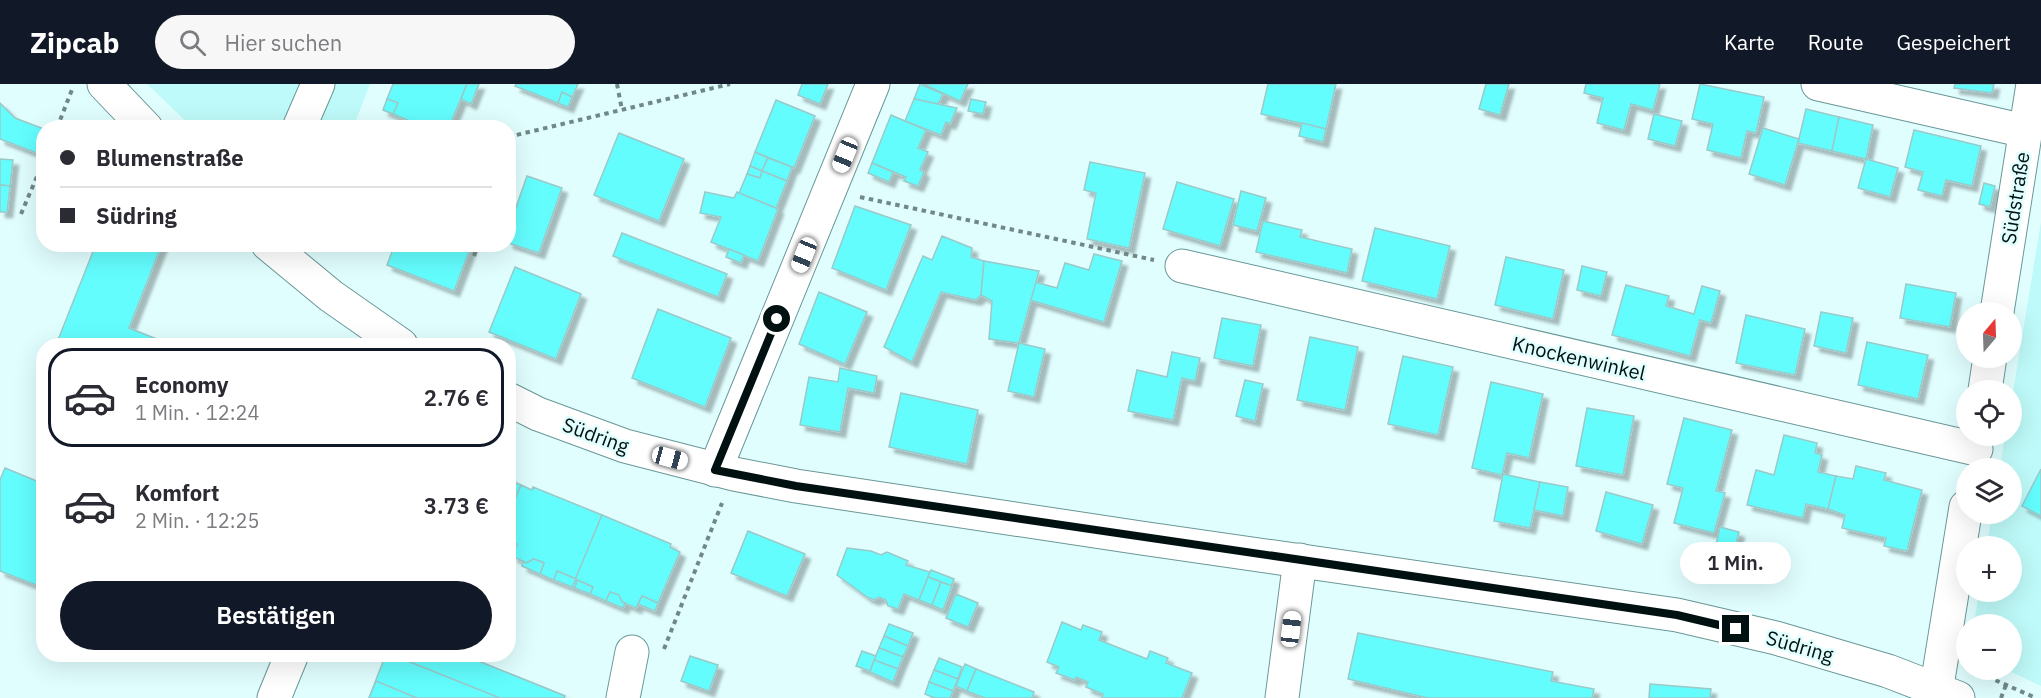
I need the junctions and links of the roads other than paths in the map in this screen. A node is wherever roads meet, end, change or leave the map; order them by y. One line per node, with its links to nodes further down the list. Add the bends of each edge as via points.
1 (104, 84): 6 (street)
2 (318, 84): 7 (street)
3 (873, 84): 15 (street)
4 (1818, 84): 8 (street)
5 (2033, 84): 8 (street, Südstraße)
6 (138, 120)
7 (302, 120)
8 (2025, 131): 11 (street, Südstraße)
9 (278, 252): 12 (street)
10 (1182, 266): 14 (street, Knockenwinkel)
11 (1999, 302)
12 (391, 338)
13 (516, 403): 15 (street, Südring, via 625,446)
14 (1976, 451)
15 (725, 472): 17 (street, Südring, via 808,488)
16 (1964, 524): 20 (street)
17 (1300, 561): 20 (street, Südring, via 1677,615 1776,638 1888,671); 23 (street)
18 (632, 651): 22 (street)
19 (289, 662): 21 (street)
20 (1943, 695)
21 (274, 698)
22 (623, 698)
23 (1282, 698)

